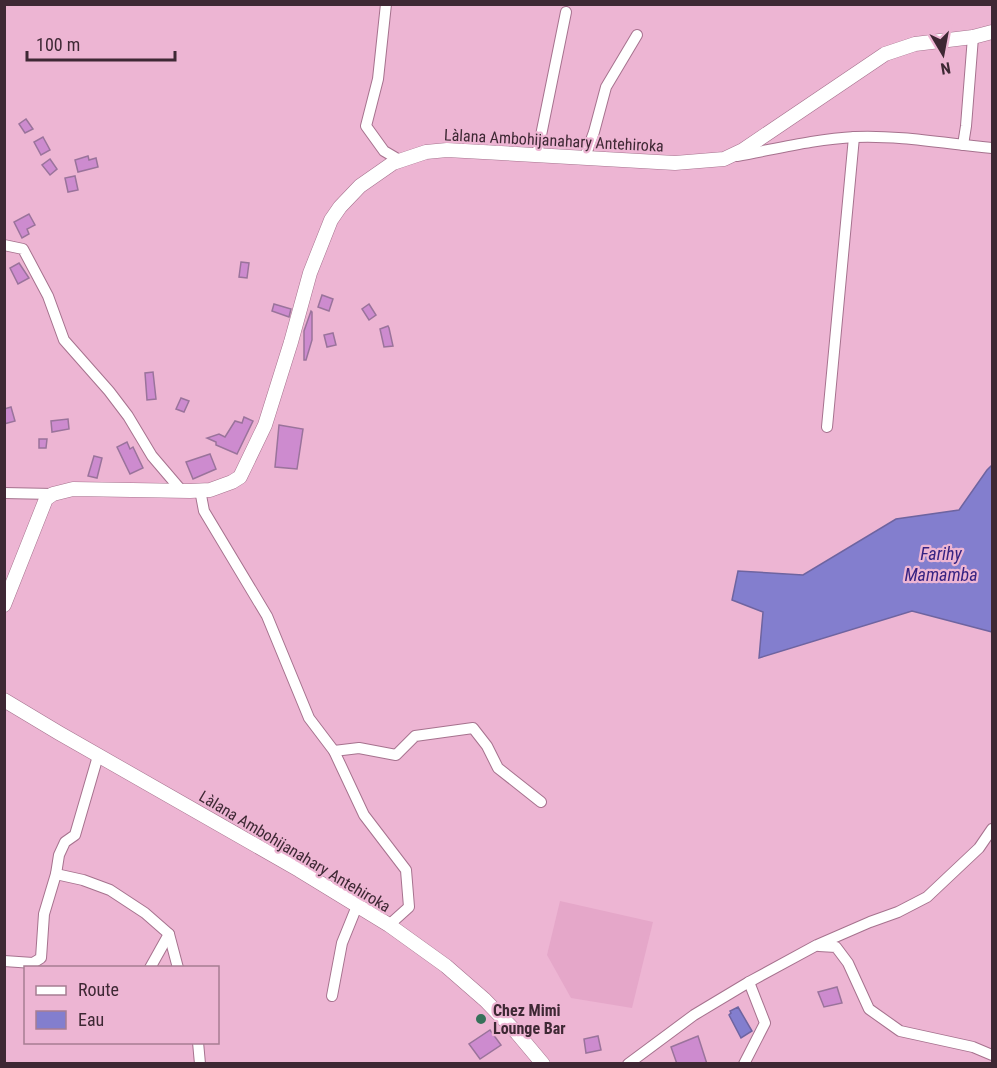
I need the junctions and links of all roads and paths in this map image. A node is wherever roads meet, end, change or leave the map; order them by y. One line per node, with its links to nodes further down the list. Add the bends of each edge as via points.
1 (386, 4): 12 (street, via 378,79 366,126 384,151)
2 (566, 12): 9 (street)
3 (993, 32): 5 (street, Làlana Ambohijanahary Antehiroka)
4 (637, 35): 10 (street, via 606,87)
5 (973, 37): 7 (street); 11 (street, Làlana Ambohijanahary Antehiroka, via 915,44 885,54)
6 (854, 137): 7 (street); 11 (street); 14 (street)
7 (963, 145): 8 (street)
8 (993, 148)
9 (537, 155): 10 (street, Làlana Ambohijanahary Antehiroka); 12 (street, Làlana Ambohijanahary Antehiroka, via 447,150)
10 (585, 157): 11 (street, Làlana Ambohijanahary Antehiroka, via 675,163)
11 (724, 159)
12 (401, 160): 16 (street, Làlana Ambohijanahary Antehiroka, via 360,186 331,220 310,273 265,425 246,466 232,482)
13 (4, 245): 15 (street, via 22,249 48,296 64,340 115,399 152,456)
14 (827, 427)
15 (181, 490): 16 (street, Làlana Ambohijanahary Antehiroka); 18 (street, Làlana Ambohijanahary Antehiroka, via 73,489)
16 (200, 490): 21 (street, via 204,512 267,616 309,718)
17 (4, 493): 18 (street)
18 (52, 494): 19 (street, via 46,499)
19 (4, 605)
20 (4, 700): 22 (street, Làlana Ambohijanahary Antehiroka)
21 (334, 751): 23 (street, via 359,748 396,755 415,736 473,728 498,768); 27 (street, via 364,815 406,870 409,908)
22 (98, 756): 25 (street, via 75,835 65,842); 26 (street, Làlana Ambohijanahary Antehiroka)
23 (541, 802)
24 (993, 829): 29 (street, via 979,848 927,897)
25 (56, 874): 28 (street, via 110,890); 30 (street, via 44,914 40,958 33,963)
26 (357, 906): 27 (street, Làlana Ambohijanahary Antehiroka); 34 (street, via 342,943)
27 (389, 925): 38 (street, Làlana Ambohijanahary Antehiroka, via 485,1000)
28 (169, 934): 31 (street); 32 (street)
29 (817, 945): 33 (street); 36 (street, via 836,947 848,963 868,1010 900,1031)
30 (4, 961)
31 (151, 966)
32 (177, 966)
33 (749, 982): 39 (street, via 694,1015); 40 (street, via 765,1023)
34 (332, 996)
35 (198, 1044): 37 (street)
36 (993, 1055)
37 (200, 1064)
38 (543, 1064)
39 (628, 1064)
40 (744, 1064)

